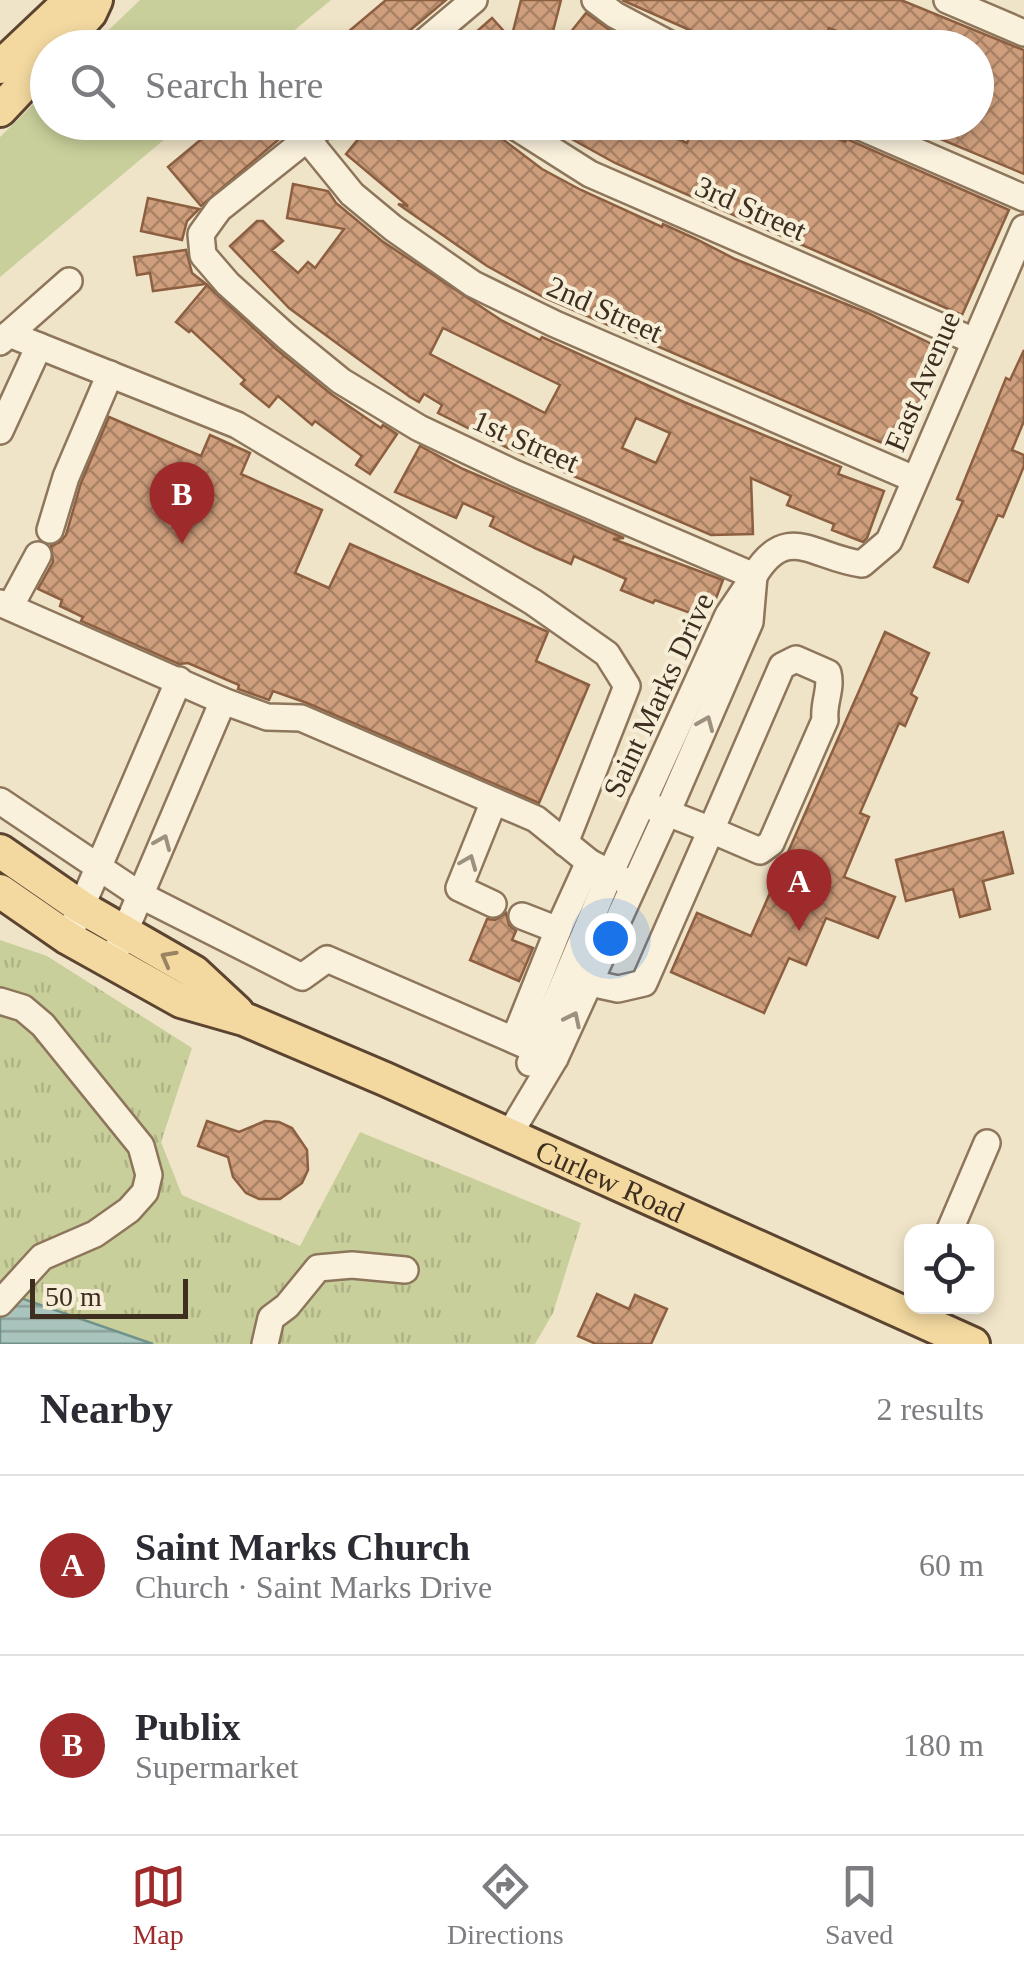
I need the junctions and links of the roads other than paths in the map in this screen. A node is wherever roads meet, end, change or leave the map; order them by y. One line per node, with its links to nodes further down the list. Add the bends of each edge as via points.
1 (71, 0): 6 (main road)
2 (96, 0): 7 (main road)
3 (474, 0): 8 (street)
4 (595, 0): 9 (street)
5 (947, 0): 10 (street)
6 (40, 30)
7 (74, 30)
8 (441, 30)
9 (643, 30)
10 (1024, 33)
11 (30, 39): 12 (main road)
12 (0, 68)
13 (30, 78): 14 (main road)
14 (0, 110)
15 (308, 140): 26 (street, 2nd Street, via 352,194 473,284); 29 (street, 1st Street, via 220,209 201,234 203,255 228,284 341,381 419,428)
16 (536, 140): 22 (street, 3rd Street, via 590,174)
17 (891, 140): 18 (street)
18 (1024, 198)
19 (1024, 228): 22 (street, East Avenue)
20 (69, 280): 21 (street)
21 (4, 338): 23 (street)
22 (974, 341): 26 (street, East Avenue)
23 (38, 346): 24 (street); 25 (street)
24 (110, 374): 27 (street); 38 (street, via 237,425 533,602 607,654 627,686)
25 (0, 431)
26 (914, 479): 29 (street, East Avenue, via 890,541 862,564 800,546 779,548)
27 (50, 530)
28 (38, 555): 30 (street)
29 (754, 576): 35 (street, Saint Marks Drive, via 728,614); 36 (street, Saint Marks Drive, one-way to 29, via 750,622)
30 (5, 604): 31 (street)
31 (179, 680): 32 (street); 40 (street)
32 (223, 701): 33 (street, via 267,717 301,718); 43 (street, one-way to 32)
33 (494, 800): 38 (street, via 536,819); 44 (street, one-way to 33, via 459,888)
34 (0, 801): 40 (street)
35 (642, 803): 36 (street); 41 (street, Saint Marks Drive)
36 (667, 814): 37 (street); 41 (street, Saint Marks Drive)
37 (711, 830): 37 (street, via 760,852 772,843 826,720 828,672 796,660 782,666); 49 (street, via 644,983 618,989)
38 (566, 843): 41 (street)
39 (0, 851): 46 (main road, Curlew Road)
40 (98, 868): 43 (street); 46 (street)
41 (610, 874): 47 (street); 49 (street, Saint Marks Drive); 51 (street, Saint Marks Drive)
42 (0, 891): 46 (main road, Curlew Road)
43 (140, 895): 48 (street); 51 (street, via 302,977 327,959)
44 (493, 904)
45 (522, 916): 47 (street)
46 (75, 922): 48 (main road, Curlew Road)
47 (558, 930): 51 (street)
48 (118, 949): 52 (main road, Curlew Road, via 194,972 244,1018)
49 (590, 984): 51 (street, Saint Marks Drive, one-way to 49)
50 (0, 1001): 56 (street, via 23,1008 43,1025 141,1146 149,1168 145,1192 129,1210 95,1234 50,1252)
51 (534, 1049): 52 (street, Saint Marks Drive)
52 (509, 1135): 57 (main road, Curlew Road)
53 (988, 1143): 54 (street)
54 (952, 1224)
55 (405, 1270): 59 (street, via 325,1266 268,1323)
56 (0, 1303)
57 (904, 1307)
58 (918, 1314): 60 (main road, Curlew Road)
59 (265, 1344)
60 (973, 1344)

